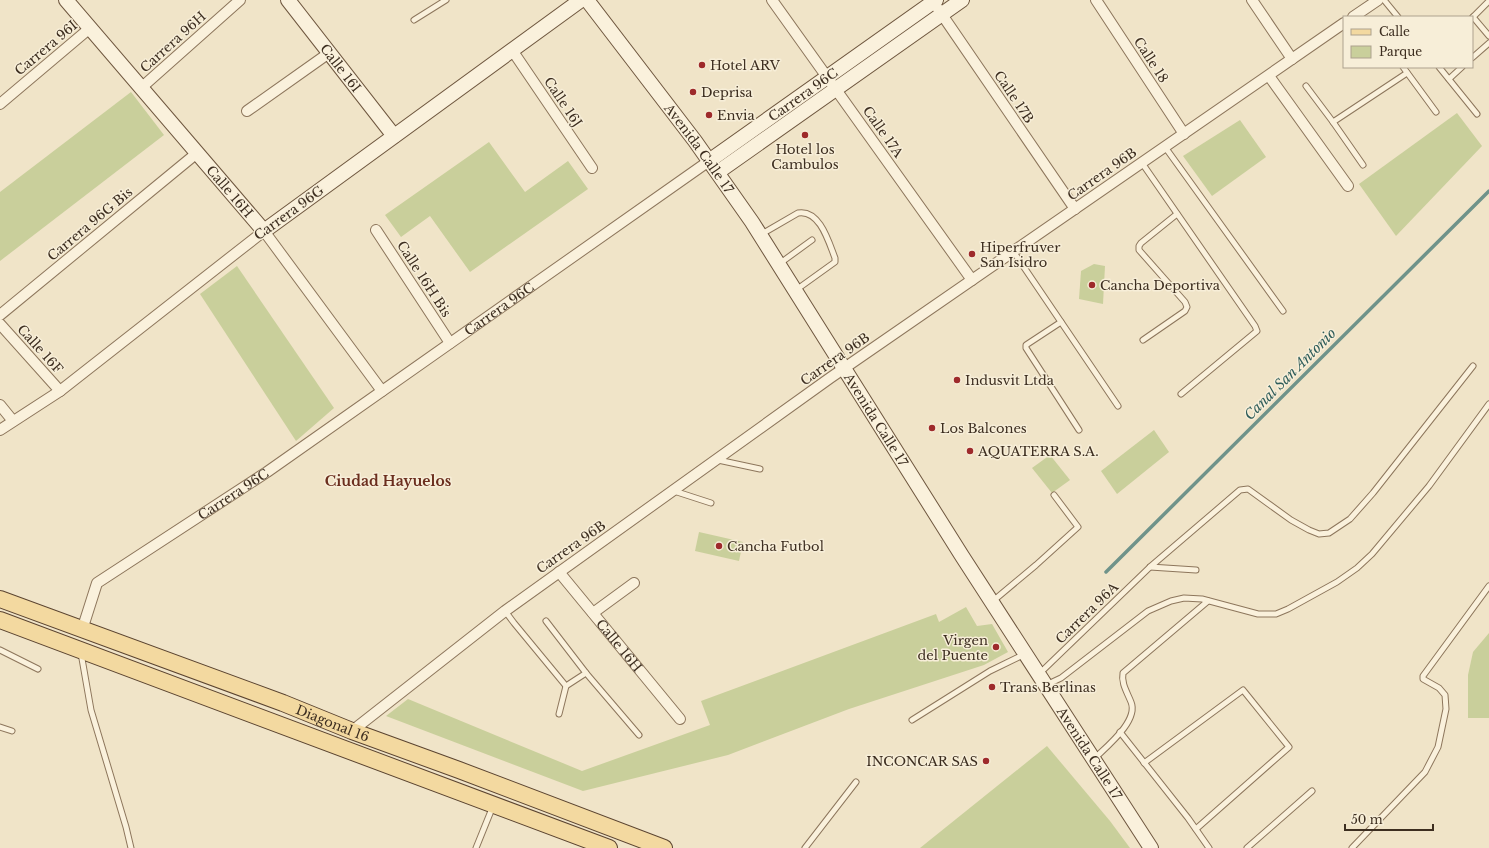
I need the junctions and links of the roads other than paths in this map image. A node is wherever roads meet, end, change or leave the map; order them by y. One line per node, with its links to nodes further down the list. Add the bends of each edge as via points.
1 (240, 0): 36 (street, Carrera 96H)
2 (288, 0): 25 (street, Calle 16I)
3 (446, 0): 19 (lane)
4 (581, 0): 24 (street, Carrera 96G)
5 (587, 0): 47 (street, Avenida Calle 17)
6 (772, 0): 33 (street, Calle 17A)
7 (962, 0): 15 (street, Carrera 96C)
8 (1096, 0): 43 (street, Calle 18)
9 (1252, 0): 27 (street)
10 (1378, 0): 16 (street)
11 (1384, 0): 17 (lane)
12 (934, 1): 15 (street, Calle 17B); 33 (street, Carrera 96C)
13 (1489, 1): 18 (lane)
14 (72, 2): 21 (street, Calle 16H)
15 (942, 14): 37 (street, Carrera 96C); 53 (street, Calle 17B)
16 (1360, 15)
17 (1397, 16)
18 (1473, 18): 22 (lane)
19 (414, 20)
20 (1343, 24): 27 (street, Carrera 96B)
21 (90, 28): 36 (street, Calle 16H); 38 (street, Carrera 96I)
22 (1489, 36)
23 (1489, 43): 26 (lane)
24 (512, 50): 44 (street, Carrera 96G); 50 (street, Calle 16J)
25 (329, 53): 39 (street); 44 (street, Calle 16I)
26 (1473, 57)
27 (1292, 59): 32 (street, Carrera 96B)
28 (1404, 68): 31 (lane)
29 (1440, 68): 34 (lane)
30 (1461, 68): 34 (lane)
31 (1407, 73): 40 (lane); 42 (lane)
32 (1269, 76): 43 (street, Carrera 96B); 52 (street)
33 (827, 77): 37 (street, Calle 17A); 47 (street, Carrera 96C)
34 (1449, 79): 41 (lane)
35 (1306, 86): 42 (lane)
36 (141, 88): 46 (street, Calle 16H)
37 (836, 89): 51 (street, Carrera 96C); 61 (street, Calle 17A)
38 (0, 104)
39 (247, 111)
40 (1436, 112)
41 (1477, 114)
42 (1333, 122): 49 (lane)
43 (1184, 134): 45 (street, Carrera 96B)
44 (394, 136): 56 (street, Carrera 96G)
45 (1164, 147): 48 (street, Carrera 96B); 63 (lane)
46 (197, 153): 56 (street, Calle 16H); 64 (street, Carrera 96G Bis)
47 (709, 161): 51 (street, Avenida Calle 17); 68 (street, Carrera 96C)
48 (1142, 162): 53 (street, Carrera 96B); 54 (lane)
49 (1363, 165)
50 (592, 168)
51 (718, 172): 57 (street, Avenida Calle 17)
52 (1348, 186)
53 (1075, 209): 59 (street, Carrera 96B)
54 (1177, 214): 67 (lane, via 1141,242 1139,250 1185,302 1187,308); 73 (lane, via 1257,331)
55 (376, 230): 68 (street, Calle 16H Bis)
56 (264, 231): 71 (street, Carrera 96G); 72 (street, Calle 16H)
57 (760, 235): 60 (street, Avenida Calle 17); 62 (lane, via 798,213 808,213 815,218 835,262)
58 (812, 240): 60 (lane)
59 (1013, 251): 61 (street, Carrera 96B); 65 (lane)
60 (778, 264): 62 (street, Avenida Calle 17)
61 (972, 280): 70 (street, Carrera 96B)
62 (795, 290): 70 (street, Avenida Calle 17)
63 (1282, 311)
64 (0, 315)
65 (1061, 322): 76 (lane); 79 (lane, via 1026,345 1026,348)
66 (0, 324): 71 (street, Calle 16F)
67 (1142, 340)
68 (450, 343): 72 (street, Carrera 96C)
69 (1472, 366): 85 (lane, Carrera 96A, via 1373,493 1350,519 1329,533 1319,534 1309,530 1248,489 1240,490)
70 (844, 368): 80 (street, Carrera 96B); 92 (street, Avenida Calle 17)
71 (60, 391): 77 (street, Carrera 96G)
72 (382, 391): 97 (street, Carrera 96C, via 268,472 98,583)
73 (1181, 394)
74 (1489, 404): 91 (lane, via 1429,486 1358,568 1276,614 1258,614)
75 (0, 405): 77 (street)
76 (1118, 406)
77 (13, 421): 78 (street, Carrera 96G)
78 (0, 430)
79 (1079, 430)
80 (717, 459): 81 (lane); 82 (street, Carrera 96B)
81 (760, 469)
82 (674, 491): 84 (lane); 87 (street, Carrera 96B)
83 (1054, 495): 92 (lane, via 1078,527)
84 (712, 503)
85 (1150, 567): 86 (lane); 103 (lane, Carrera 96A)
86 (1196, 570)
87 (559, 572): 93 (street, Carrera 96B); 94 (street, Calle 16H)
88 (634, 583): 94 (street)
89 (1489, 586): 128 (lane, via 1424,672 1423,679 1439,688 1445,695 1446,709 1438,747 1425,772)
90 (0, 599): 97 (main road, Diagonal 16)
91 (1208, 600): 103 (lane, via 1184,598 1148,611 1061,678); 111 (lane, via 1123,672 1122,678 1133,712 1128,725)
92 (992, 602): 100 (street, Avenida Calle 17)
93 (505, 611): 104 (lane); 110 (street, Carrera 96B)
94 (593, 613): 106 (street, Calle 16H)
95 (0, 620): 99 (main road, Diagonal 16)
96 (546, 621): 102 (lane)
97 (82, 630): 110 (main road, Diagonal 16)
98 (0, 650): 101 (lane)
99 (80, 650): 117 (main road, Diagonal 16); 120 (lane, via 91,710)
100 (1026, 654): 103 (street, Avenida Calle 17); 107 (lane, via 990,671)
101 (38, 669)
102 (586, 673): 104 (lane); 112 (lane)
103 (1043, 680): 113 (street, Avenida Calle 17)
104 (566, 686): 105 (lane)
105 (559, 714)
106 (680, 719)
107 (912, 720)
108 (0, 727): 109 (lane)
109 (12, 731)
110 (352, 731): 123 (main road, Diagonal 16)
111 (1120, 732): 113 (lane); 114 (lane)
112 (639, 735)
113 (1094, 760): 125 (street, Avenida Calle 17)
114 (1144, 763): 118 (lane); 118 (lane, via 1243,690 1289,748)
115 (856, 782): 124 (lane)
116 (1312, 791): 127 (lane)
117 (494, 805): 119 (main road, Diagonal 16); 121 (lane)
118 (1196, 829): 126 (lane)
119 (589, 845): 122 (main road, Diagonal 16)
120 (131, 848)
121 (476, 848)
122 (609, 848)
123 (664, 848)
124 (805, 848)
125 (1151, 848)
126 (1209, 848)
127 (1247, 848)
128 (1352, 848)

